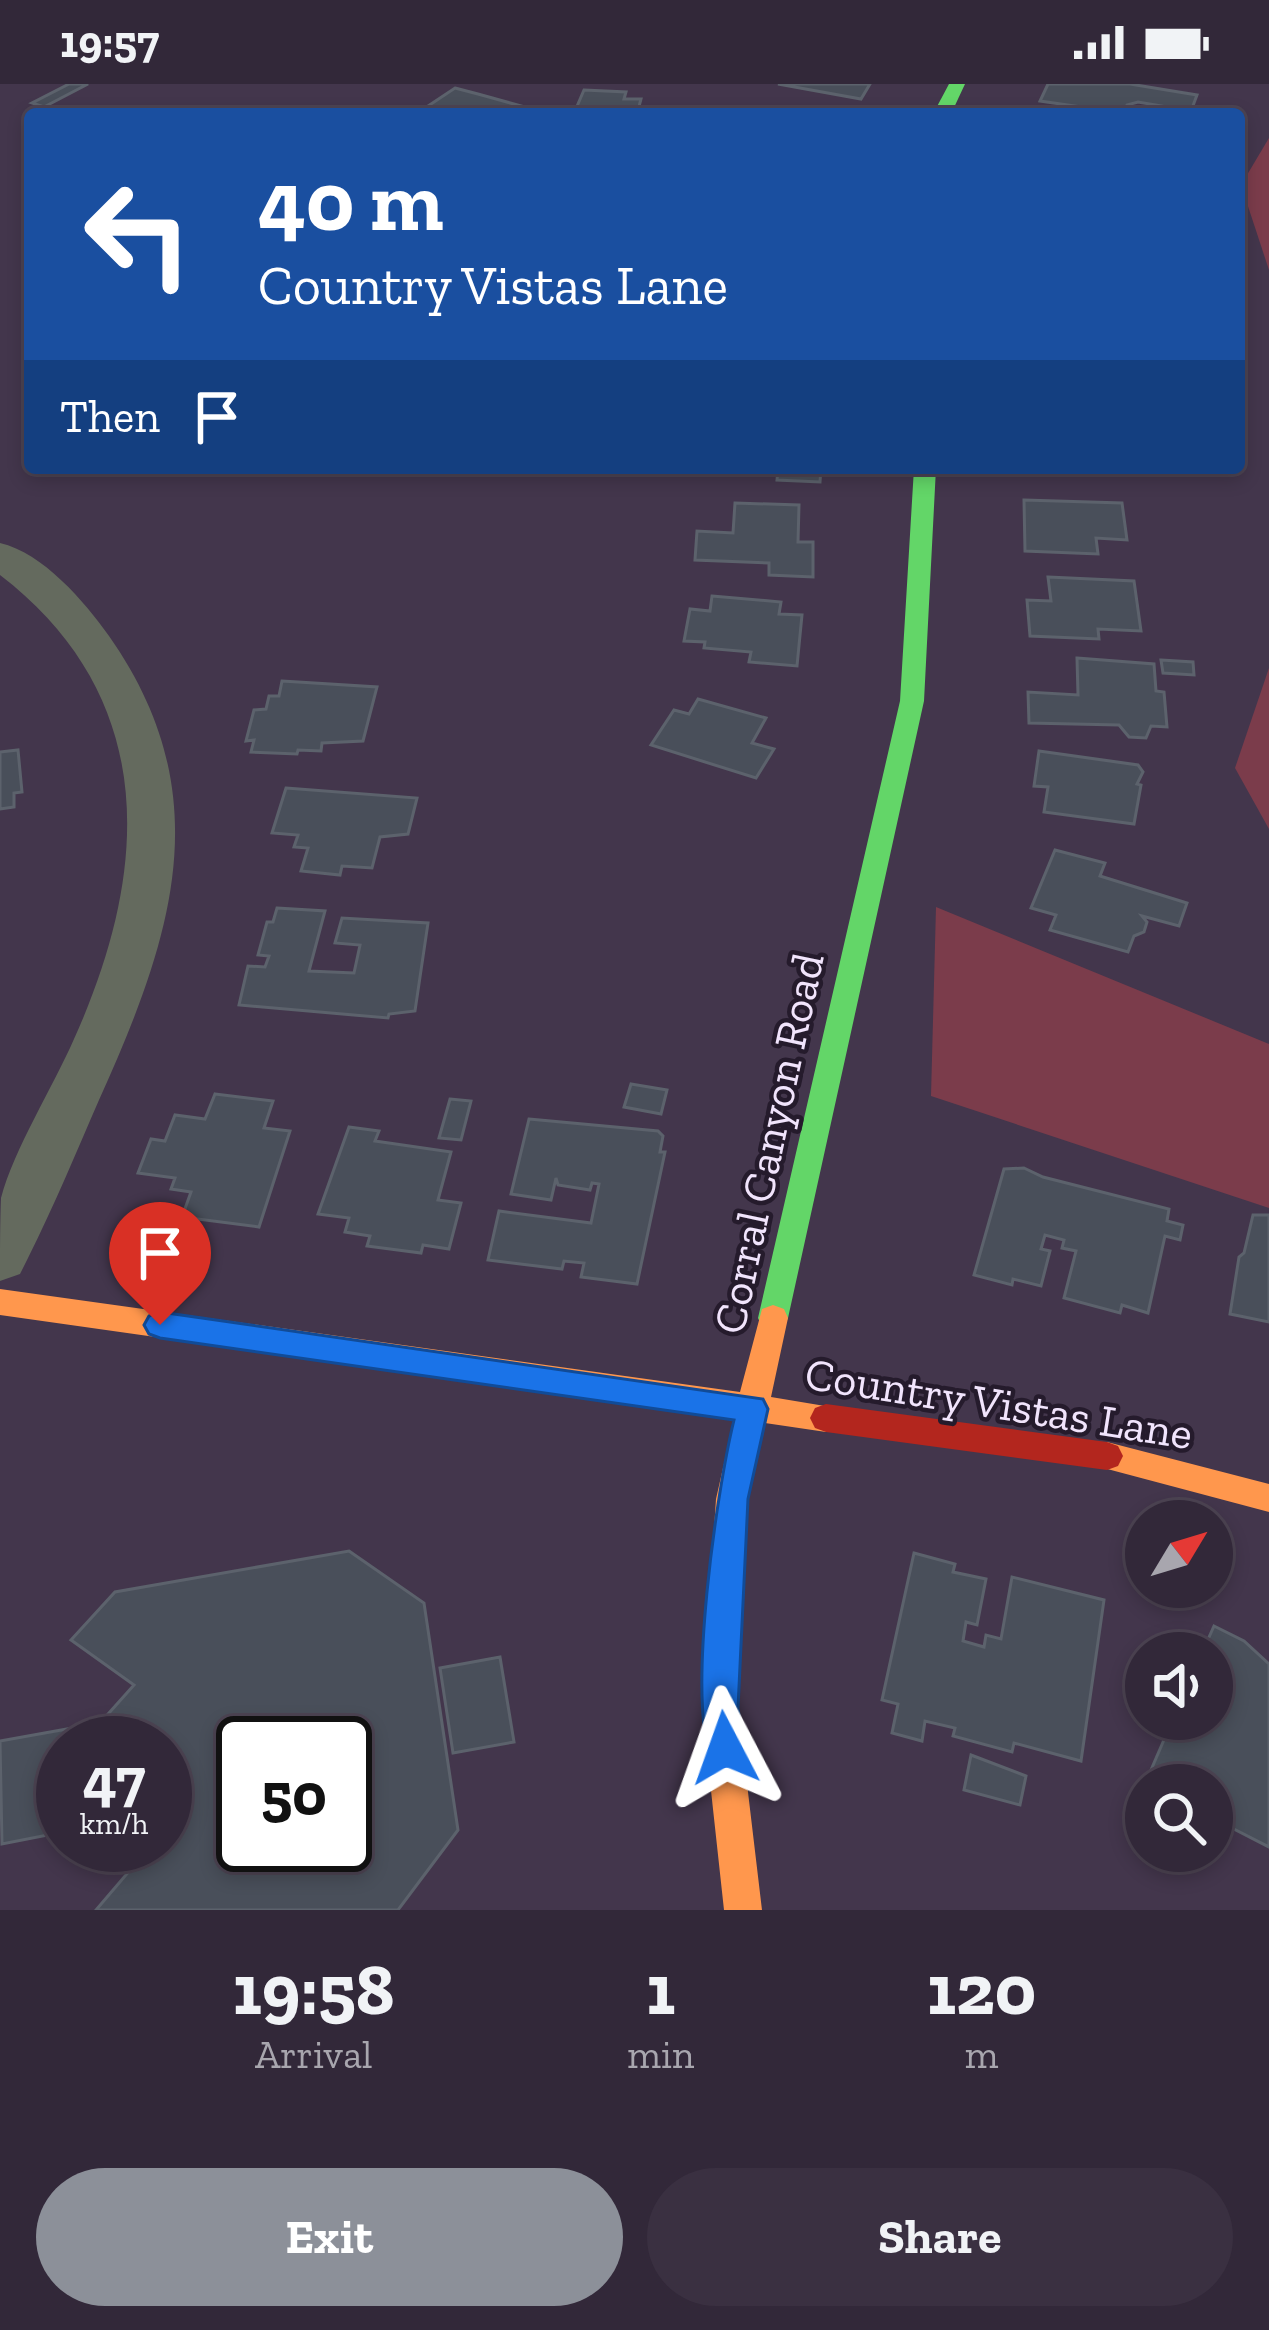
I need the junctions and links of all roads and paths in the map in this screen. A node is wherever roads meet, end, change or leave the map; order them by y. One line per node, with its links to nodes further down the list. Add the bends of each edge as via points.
1 (926, 474): 5 (main road, Corral Canyon Road, via 912,701)
2 (0, 555): 3 (street, via 70,614 118,681 146,752 154,832 143,920 118,1000)
3 (0, 1258)
4 (0, 1302): 5 (main road, Country Vistas Lane)
5 (752, 1409): 6 (main road, Country Vistas Lane, via 880,1420 1167,1466); 7 (main road, Corral Canyon Road, via 732,1499 720,1708)
6 (1269, 1498)
7 (743, 1910)

